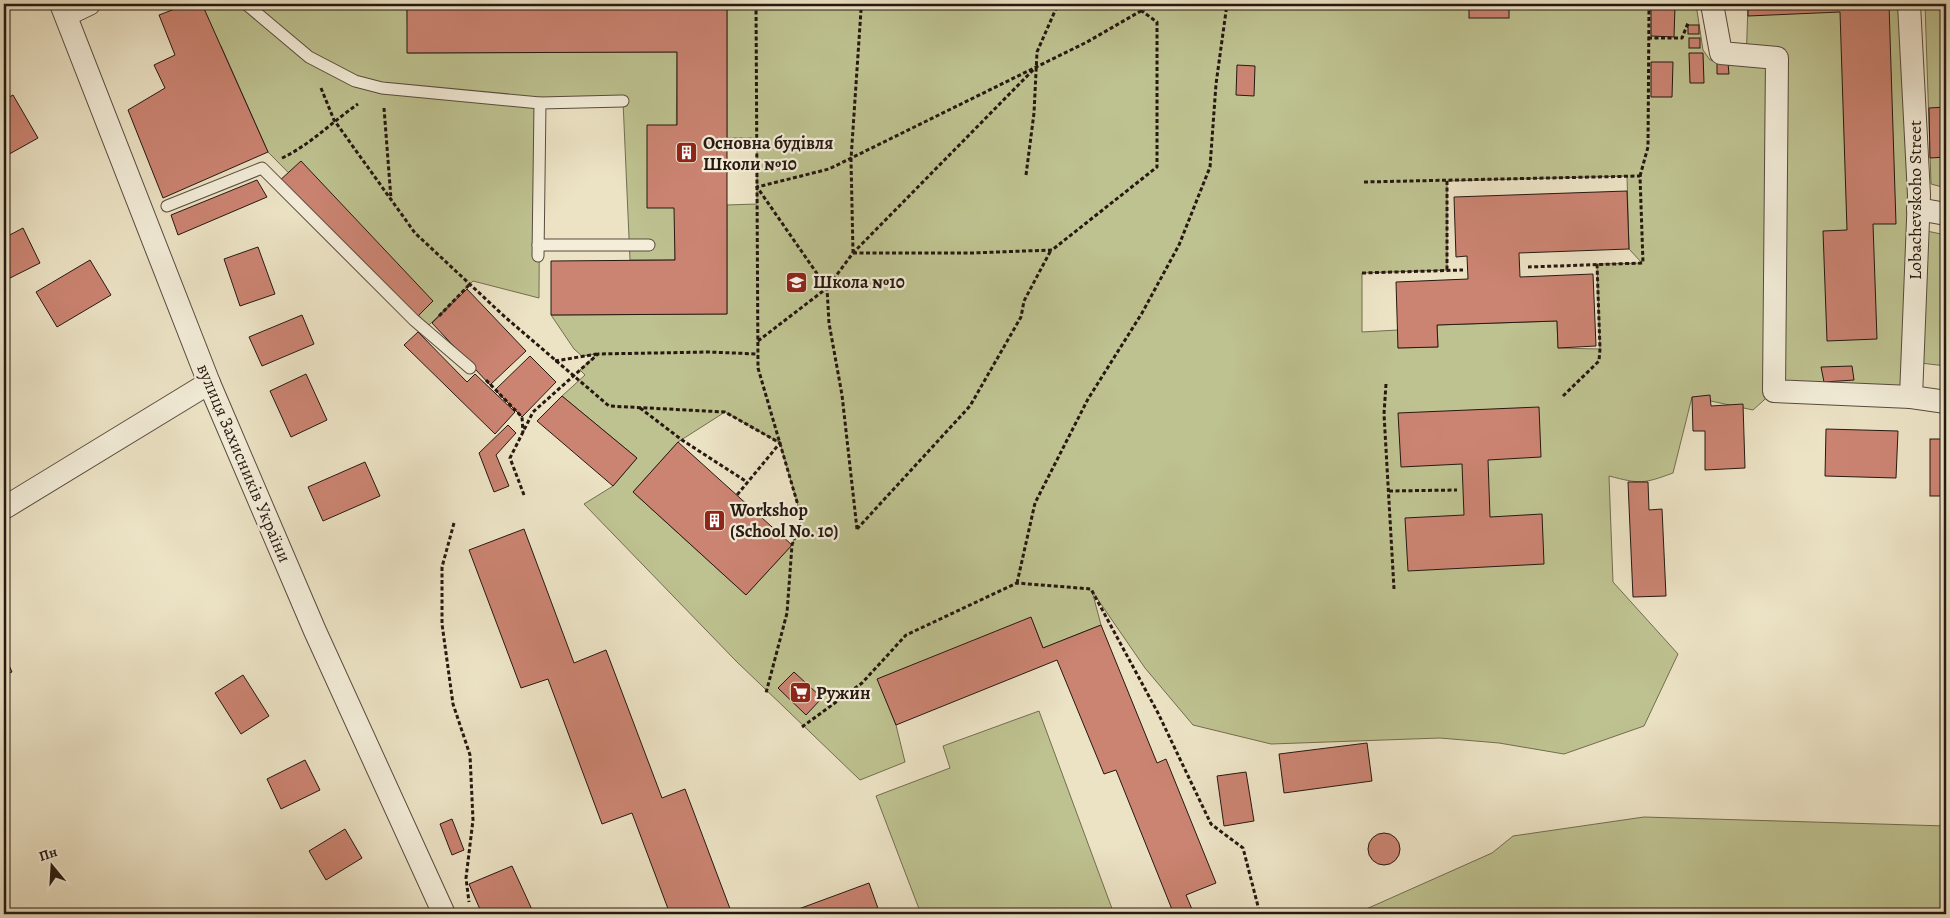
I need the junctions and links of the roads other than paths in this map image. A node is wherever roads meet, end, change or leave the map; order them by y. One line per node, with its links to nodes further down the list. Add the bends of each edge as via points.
1 (89, 4): 5 (street)
2 (246, 4): 7 (lane, via 309,57 355,81 382,88)
3 (1712, 4): 14 (street, via 1721,53 1777,58 1774,391)
4 (1910, 4): 9 (street, Lobachevskoho Street)
5 (64, 9): 13 (street, вулиця Захисників України)
6 (623, 101): 7 (lane)
7 (540, 103): 11 (lane, via 538,250)
8 (167, 206): 12 (lane, via 262,168 414,320)
9 (1918, 209): 10 (street); 14 (street, Lobachevskoho Street)
10 (1946, 214)
11 (649, 245)
12 (470, 368)
13 (209, 383): 16 (street); 17 (street, вулиця Захисників України, via 315,631)
14 (1911, 397): 15 (street)
15 (1946, 402)
16 (4, 508)
17 (444, 914)

